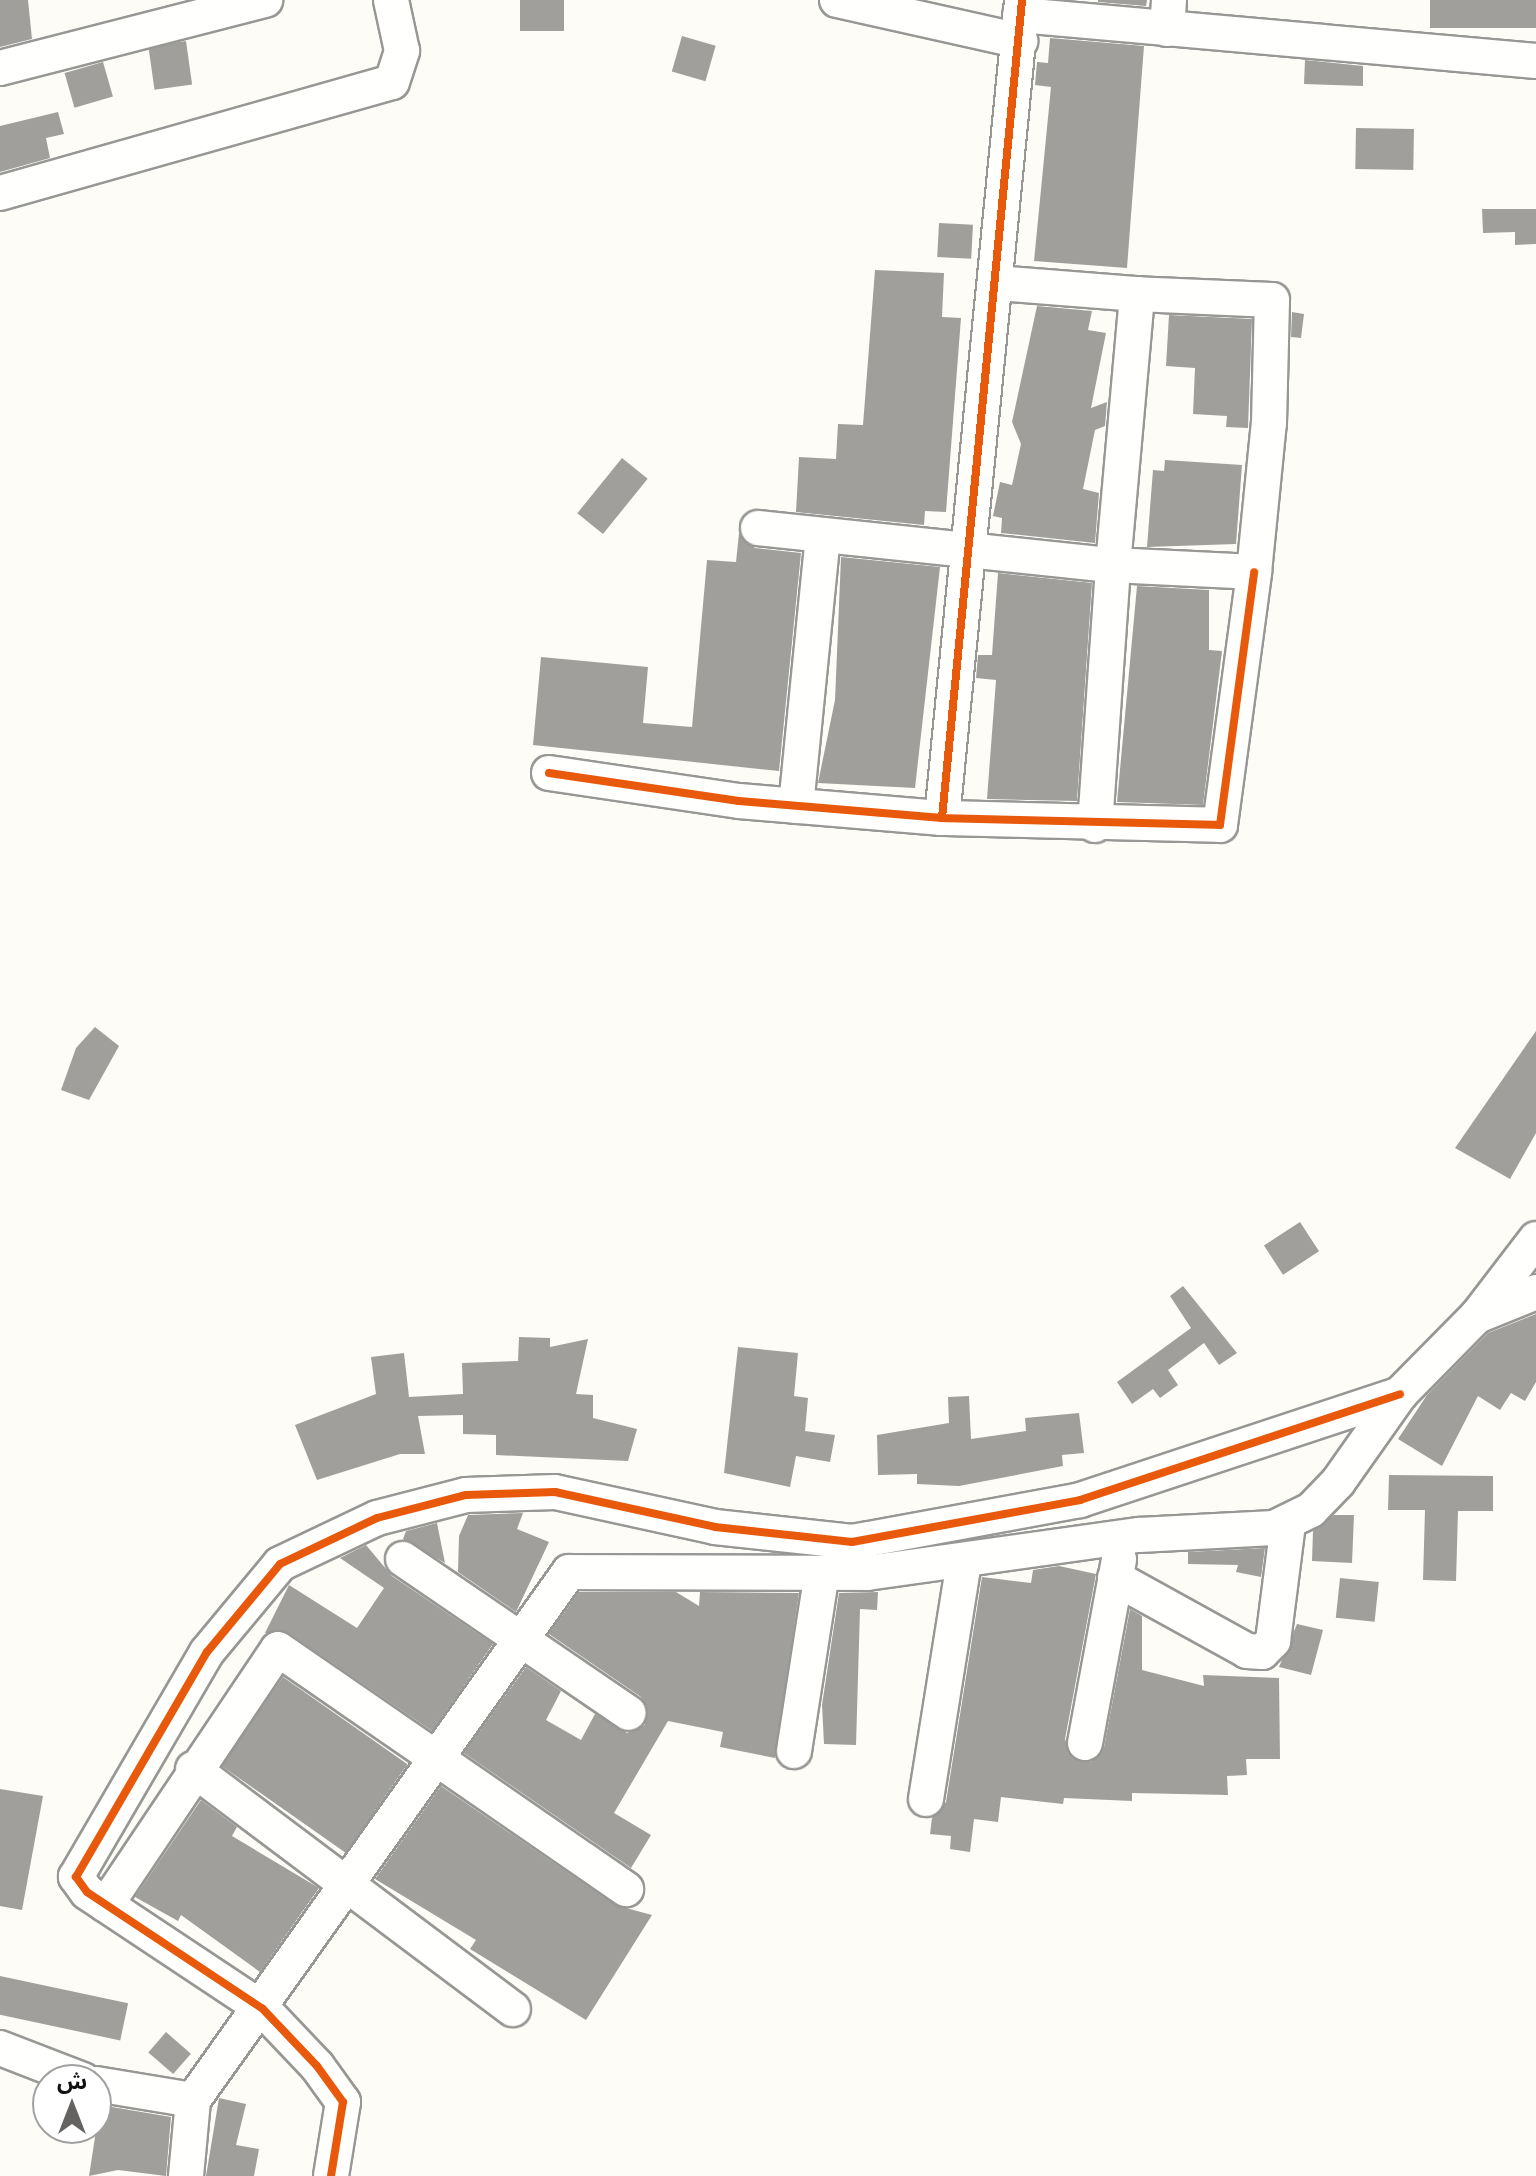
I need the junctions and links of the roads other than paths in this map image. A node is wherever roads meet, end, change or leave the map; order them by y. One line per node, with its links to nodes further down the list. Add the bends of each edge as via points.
1 (265, 0): 8 (street)
2 (391, 0): 9 (street, via 402,51 392,82)
3 (837, 0): 4 (street)
4 (874, 4): 6 (street)
5 (1168, 14): 6 (street); 7 (street)
6 (1021, 19): 10 (street)
7 (1536, 61)
8 (0, 68)
9 (0, 193)
10 (996, 283): 11 (street); 14 (street)
11 (1137, 294): 15 (street); 16 (street, via 1264,297 1276,307)
12 (758, 528): 13 (street)
13 (823, 536): 14 (street); 18 (street)
14 (970, 551): 15 (street); 19 (street)
15 (1113, 565): 16 (street); 20 (street)
16 (1254, 572): 20 (street, via 1220,825)
17 (549, 773): 18 (street)
18 (796, 806): 19 (street)
19 (942, 818): 20 (street)
20 (1095, 825)
21 (1536, 1239): 23 (street)
22 (1536, 1292): 23 (street)
23 (1477, 1316): 24 (street)
24 (1400, 1394): 25 (street, via 1338,1482); 40 (street, via 1080,1500 852,1542 715,1527 555,1492 466,1495 377,1518 280,1564 207,1652 78,1870 79,1886)
25 (1288, 1524): 26 (street); 30 (street, via 1273,1641 1262,1652 1247,1651)
26 (1123, 1537): 28 (street); 30 (street)
27 (403, 1559): 31 (street)
28 (964, 1562): 29 (street); 37 (street)
29 (822, 1573): 31 (street, via 578,1568); 34 (street)
30 (1115, 1578): 33 (street)
31 (521, 1639): 32 (street); 35 (street)
32 (629, 1713)
33 (1085, 1743)
34 (794, 1751)
35 (438, 1760): 36 (street, via 278,1649); 38 (street); 39 (street)
36 (193, 1769): 38 (street); 40 (street)
37 (926, 1799)
38 (349, 1889): 41 (street); 42 (street)
39 (626, 1889)
40 (106, 1905): 41 (street)
41 (263, 2009): 46 (street); 48 (street, via 340,2095)
42 (513, 2009)
43 (0, 2048): 44 (street)
44 (42, 2064)
45 (112, 2087): 46 (street)
46 (193, 2100): 47 (street)
47 (186, 2176)
48 (331, 2176)

